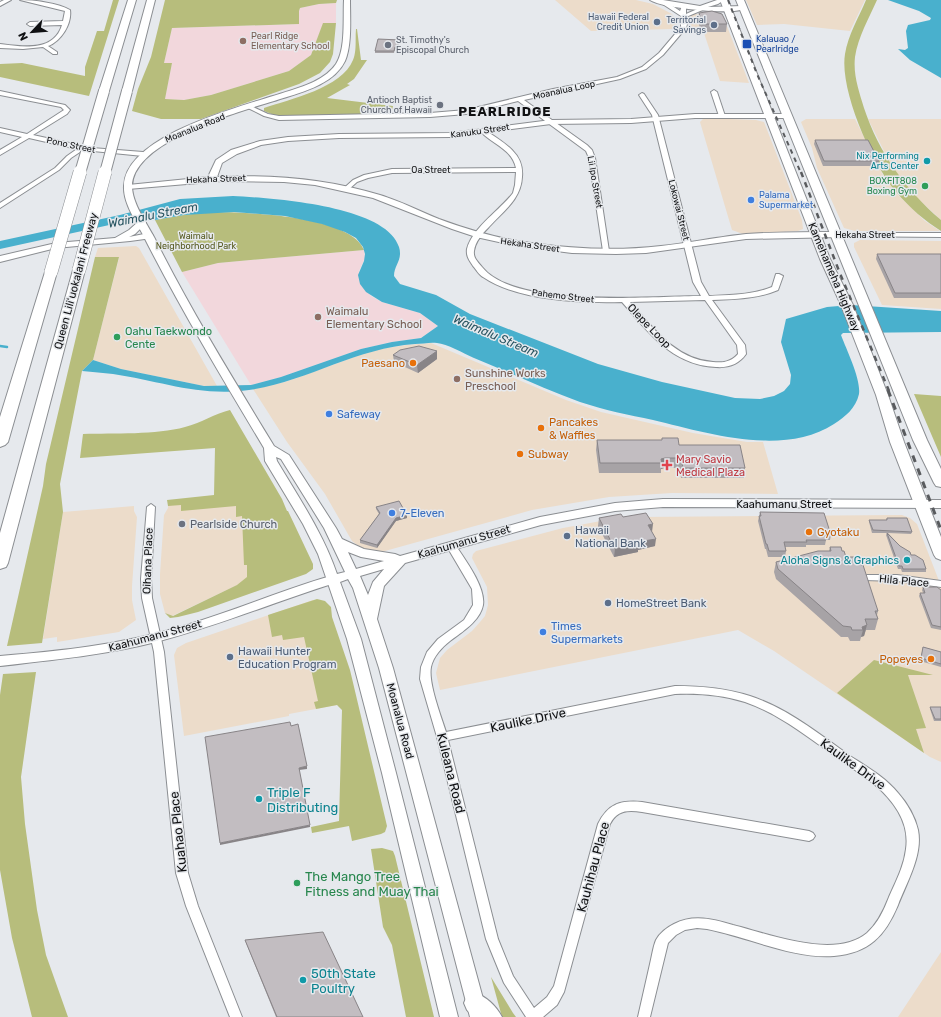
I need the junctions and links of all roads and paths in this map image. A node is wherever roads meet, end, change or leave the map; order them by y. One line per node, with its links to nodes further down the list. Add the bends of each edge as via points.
1 (8, 0): 8 (street)
2 (23, 0): 15 (street, via 65,9 68,12)
3 (132, 0): 54 (highway, bridge)
4 (151, 0): 64 (highway, Queen Liliʻuokalani Freeway, bridge)
5 (347, 0): 24 (main road, Moanalua Road, via 343,57 335,70 311,85)
6 (653, 0): 7 (street)
7 (663, 2): 11 (street); 13 (street)
8 (0, 4)
9 (725, 4): 10 (street); 12 (street); 12 (street, via 716,3); 14 (main road, Kamehameha Highway)
10 (742, 4): 27 (main road, Kamehameha Highway)
11 (684, 6): 12 (street); 13 (street, Moanalua Loop)
12 (700, 8): 13 (street); 14 (street)
13 (684, 16): 23 (street, Moanalua Loop, via 685,25 678,35 658,58 639,71)
14 (733, 21): 26 (main road, Kamehameha Highway)
15 (65, 23): 16 (street); 17 (street, via 59,37)
16 (30, 24)
17 (43, 45): 18 (street, via 22,48); 19 (street)
18 (0, 46)
19 (55, 53)
20 (714, 92): 25 (street)
21 (0, 93): 32 (street, via 67,108 66,112)
22 (642, 95): 28 (street, Lokowai Street)
23 (519, 100): 24 (street, Moanalua Loop, via 466,112 430,115 279,118); 29 (street, Lii Ipo Street)
24 (249, 107): 35 (main road, Moanalua Road, via 175,135)
25 (722, 116): 26 (street, Kanuku Street); 28 (street, Kanuku Street)
26 (769, 116): 27 (street, Kanuku Street); 44 (main road, Kamehameha Highway)
27 (788, 116): 45 (main road, Kamehameha Highway)
28 (656, 119): 29 (street, Kanuku Street); 48 (street, Lokowai Street)
29 (552, 122): 31 (street, Kanuku Street); 49 (street, Lii Ipo Street, via 590,152)
30 (0, 130): 32 (street, Pono Street)
31 (483, 131): 36 (street, via 513,154); 37 (street, Kanuku Street, via 430,136 316,137 267,142 227,156 219,162)
32 (28, 136): 33 (street, Pono Street); 34 (street)
33 (82, 148): 35 (street, Pono Street); 40 (street, via 57,169)
34 (0, 153)
35 (143, 154): 38 (main road, Moanalua Road, via 131,171)
36 (520, 170): 39 (street, Oa Street, via 392,171 366,176); 42 (street, Pahemo Street, via 515,195)
37 (212, 178): 38 (street, Hekaha Street); 39 (street, Hekaha Street, via 281,179)
38 (128, 186): 41 (main road, Moanalua Road)
39 (346, 189): 42 (street, Hekaha Street, via 387,200 444,224)
40 (0, 206)
41 (142, 223): 43 (main road, Moanalua Road); 47 (street, via 132,232)
42 (479, 235): 49 (street, Hekaha Street, via 542,247); 53 (street, Pahemo Street, via 472,245 471,257 481,271 494,280 548,296)
43 (149, 236): 47 (street); 55 (main road, Moanalua Road, via 168,278)
44 (816, 236): 45 (street, Hekaha Street); 48 (street, Hekaha Street, via 732,238); 57 (main road, Kamehameha Highway, via 859,335)
45 (838, 236): 46 (street, Hekaha Street); 56 (main road, Kamehameha Highway, via 920,440)
46 (941, 236)
47 (111, 241): 50 (street, via 56,245)
48 (688, 245): 49 (street, Hekaha Street, via 651,250); 52 (street, Lokowai Street, via 696,277)
49 (606, 251)
50 (0, 259)
51 (779, 276): 52 (street, Pahemo Street, via 775,288 767,292)
52 (707, 298): 53 (street, Pahemo Street); 53 (street, Olepe Loop, via 741,345 742,354 734,362 708,365 682,357 671,350)
53 (625, 301)
54 (0, 442)
55 (270, 448): 60 (main road, Moanalua Road, via 284,457); 67 (main road, Moanalua Road, via 270,461 309,524)
56 (941, 483)
57 (922, 504): 58 (main road, Kaahumanu Street); 61 (main road, Kaahumanu Street, via 641,504 557,517); 62 (main road, Kamehameha Highway)
58 (941, 504)
59 (151, 507): 70 (street, Oihana Place, via 146,593)
60 (337, 542): 63 (main road, via 361,553); 65 (main road, Moanalua Road)
61 (451, 545): 63 (main road, Kaahumanu Street); 72 (street, Kuleana Road, via 475,584 478,600 472,617 435,649 426,666 426,684)
62 (941, 555)
63 (402, 559): 65 (main road, Kaahumanu Street); 69 (main road, via 382,578 373,592)
64 (0, 562)
65 (352, 573): 67 (main road, Kaahumanu Street); 69 (main road, Moanalua Road)
66 (867, 578): 68 (street, Hila Place, via 897,578)
67 (334, 579): 70 (street, Kaahumanu Street); 76 (main road, Moanalua Road, via 364,675)
68 (941, 584)
69 (372, 623): 74 (main road, Moanalua Road)
70 (156, 638): 71 (street, Kaahumanu Street, via 101,650); 75 (street, Kuahao Place, via 182,873 192,906)
71 (6, 660)
72 (442, 737): 77 (street, Kuleana Road, via 492,939 508,979); 78 (street, Kaulike Drive, via 676,690 709,691 748,700 791,720 878,781 899,802 912,830 913,841 900,886 883,924 871,937 852,948 824,950 789,945 704,923 686,924 668,934 661,944)
73 (809, 836): 77 (street, Kauhihau Place, via 642,806 625,805 614,809 604,824 560,988 552,1001)
74 (482, 1012)
75 (236, 1017)
76 (449, 1017)
77 (533, 1017)
78 (644, 1017)

